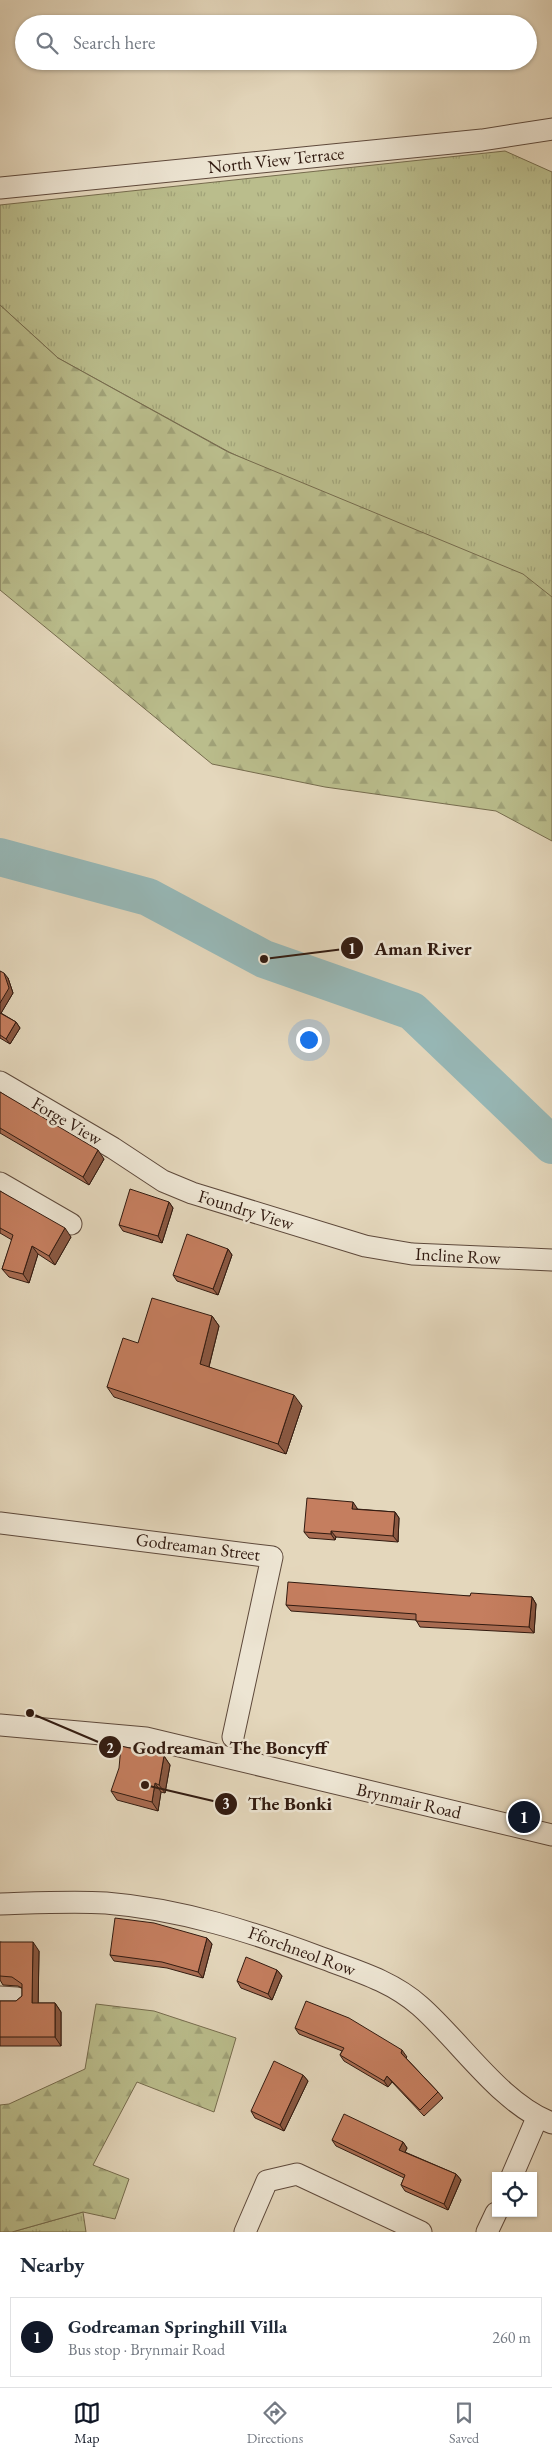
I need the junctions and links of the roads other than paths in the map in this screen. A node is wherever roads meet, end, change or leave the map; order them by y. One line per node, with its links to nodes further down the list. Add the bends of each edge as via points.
1 (552, 129): 2 (street, North View Terrace, via 482,140)
2 (0, 188)
3 (0, 1082): 4 (street, Forge View, via 113,1148)
4 (132, 1163): 7 (street, Foundry View, via 192,1193)
5 (0, 1183): 6 (street)
6 (71, 1224)
7 (365, 1246): 8 (street, Incline Row, via 412,1254)
8 (552, 1260)
9 (0, 1523): 11 (street, Godreaman Street, via 272,1556)
10 (0, 1725): 12 (street, Brynmair Road, via 146,1738)
11 (232, 1737)
12 (552, 1835)
13 (0, 1904): 14 (street, Fforchneol Row, via 106,1903 197,1917 263,1936 383,1980 419,2005 511,2098)
14 (544, 2120): 15 (street)
15 (514, 2172)
16 (494, 2217): 19 (street)
17 (245, 2232): 18 (street, via 267,2180 297,2174)
18 (421, 2232)
19 (487, 2232)

